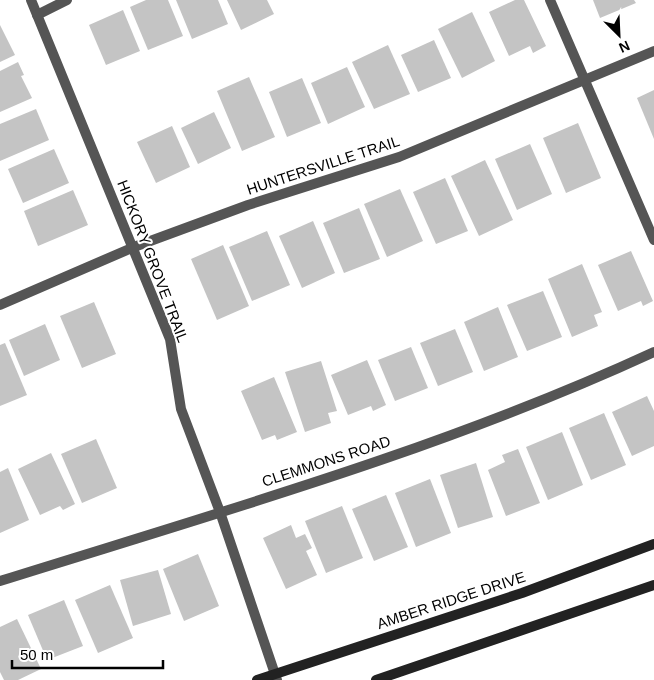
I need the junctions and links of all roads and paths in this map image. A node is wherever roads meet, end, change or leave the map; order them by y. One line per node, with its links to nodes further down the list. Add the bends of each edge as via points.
1 (31, 0): 4 (street, HICKORY GROVE TRAIL)
2 (67, 0): 4 (street)
3 (550, 0): 6 (street)
4 (37, 14): 8 (street, HICKORY GROVE TRAIL)
5 (654, 51): 6 (street, HUNTERSVILLE TRAIL)
6 (583, 81): 7 (street); 8 (street, HUNTERSVILLE TRAIL, via 399,157 248,205)
7 (654, 240)
8 (134, 247): 9 (street, HUNTERSVILLE TRAIL); 11 (street, HICKORY GROVE TRAIL, via 170,339 181,409)
9 (0, 306)
10 (654, 352): 11 (street, CLEMMONS ROAD, via 588,382 410,449)
11 (220, 512): 13 (street, CLEMMONS ROAD); 15 (street, HICKORY GROVE TRAIL)
12 (654, 544): 15 (street, AMBER RIDGE DRIVE)
13 (0, 581)
14 (654, 585): 17 (street)
15 (276, 677): 16 (street, AMBER RIDGE DRIVE)
16 (257, 680)
17 (376, 680)

